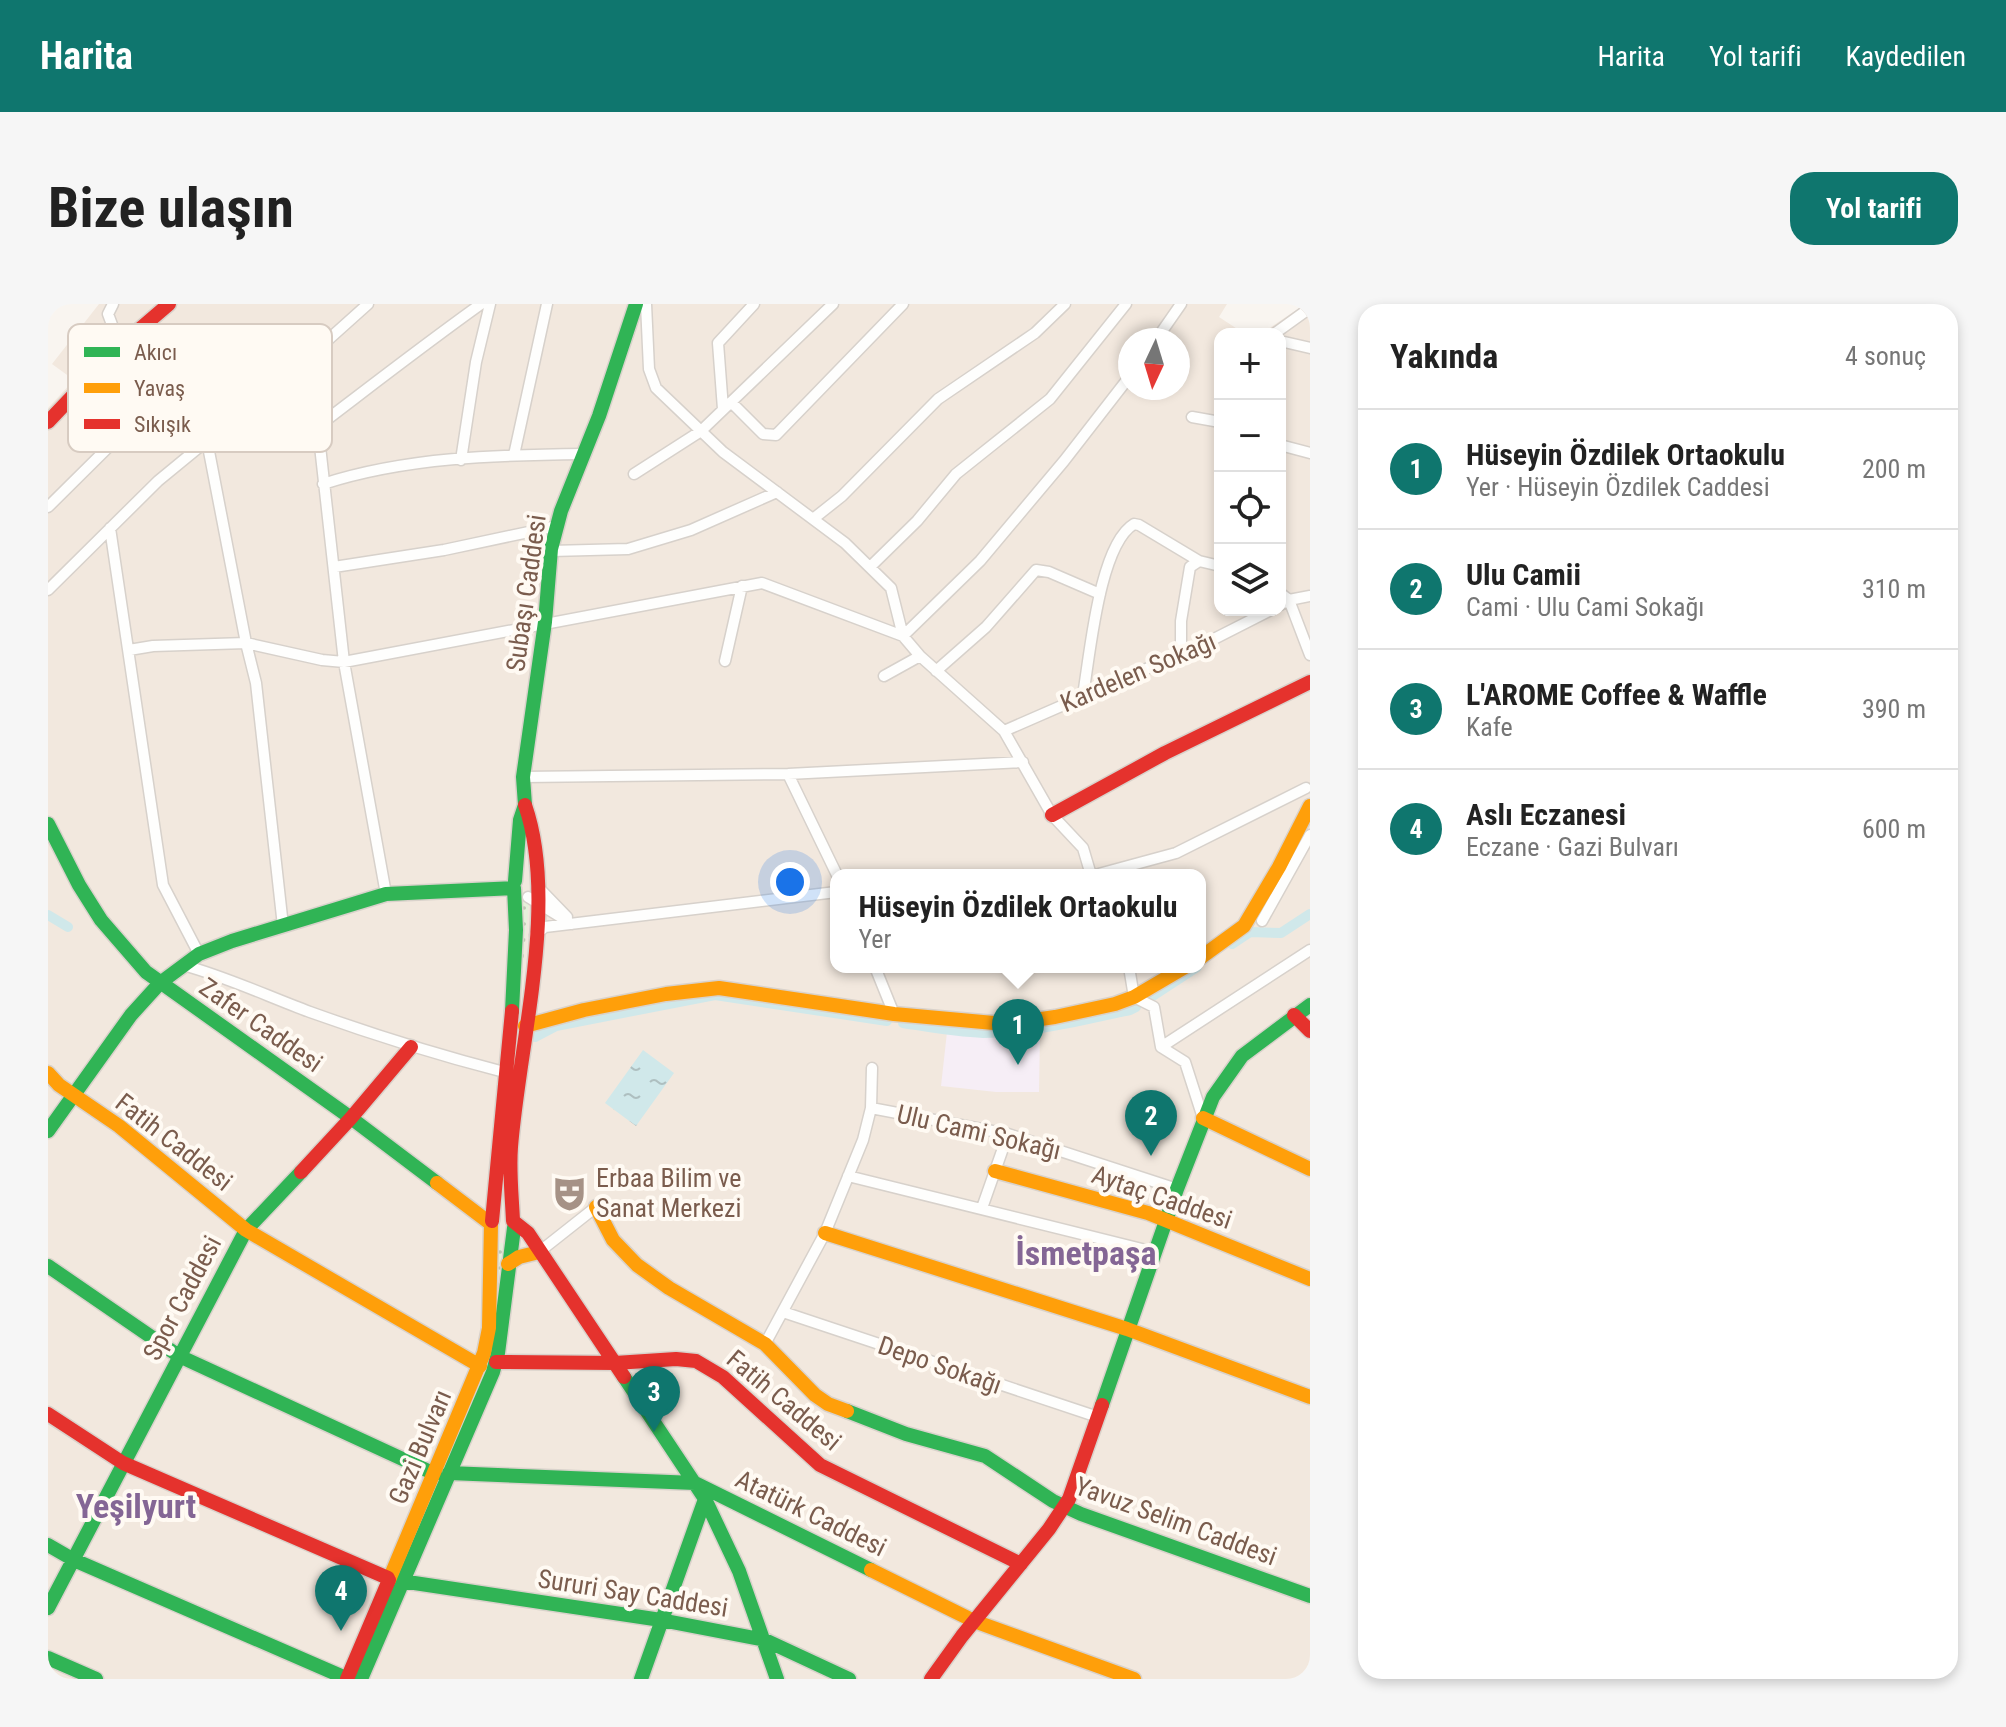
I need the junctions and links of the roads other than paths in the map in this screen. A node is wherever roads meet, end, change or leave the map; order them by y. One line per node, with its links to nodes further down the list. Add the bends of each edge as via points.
1 (113, 304): 16 (street, via 108,314)
2 (169, 304): 17 (street)
3 (368, 304): 20 (street)
4 (481, 304): 26 (street)
5 (490, 304): 39 (street)
6 (547, 304): 38 (street)
7 (636, 304): 37 (street, Subaşı Caddesi)
8 (646, 304): 30 (street, via 649,369 656,388)
9 (754, 304): 25 (street, via 718,343)
10 (833, 304): 25 (street)
11 (903, 304): 25 (street, via 776,435 763,434)
12 (1065, 304): 44 (street, via 1035,333 938,399)
13 (1126, 304): 51 (street, via 1050,399 956,474)
14 (1181, 304): 18 (street)
15 (1310, 308): 19 (street)
16 (112, 324)
17 (146, 324)
18 (1164, 328)
19 (1282, 328)
20 (332, 336)
21 (1286, 342): 22 (street)
22 (1310, 348)
23 (1118, 391): 60 (street, via 980,561)
24 (68, 401): 29 (street)
25 (727, 406): 30 (street)
26 (332, 416)
27 (1192, 417): 28 (street)
28 (1214, 421)
29 (48, 422)
30 (701, 431): 40 (street); 42 (street)
31 (1286, 447): 36 (street)
32 (103, 452): 43 (street)
33 (194, 452): 46 (street)
34 (209, 452): 61 (street)
35 (320, 452): 41 (street)
36 (1310, 453)
37 (584, 454): 38 (street); 45 (street, Subaşı Caddesi)
38 (514, 455): 39 (street)
39 (461, 460): 41 (street)
40 (634, 474)
41 (323, 484): 50 (street)
42 (777, 492): 44 (street); 47 (street, via 691,530 628,549)
43 (48, 507)
44 (813, 519): 51 (street)
45 (557, 526): 47 (street, Subaşı Caddesi); 50 (street)
46 (110, 528): 53 (street); 62 (street)
47 (551, 551): 59 (street, Subaşı Caddesi)
48 (1199, 561): 49 (street); 54 (street, via 1134,524 1114,548); 63 (street, via 1188,576)
49 (1214, 565)
50 (334, 567): 67 (street)
51 (870, 567): 60 (street, via 891,588)
52 (742, 586): 59 (street); 60 (street, via 762,583); 66 (street)
53 (48, 590)
54 (1100, 594): 68 (street, via 1036,570 986,627); 71 (street)
55 (1310, 596): 56 (street)
56 (1286, 600)
57 (1286, 606): 64 (street)
58 (1259, 616): 63 (street, Kardelen Sokağı)
59 (545, 622): 67 (street); 75 (street, Subaşı Caddesi)
60 (903, 636): 65 (street)
61 (246, 643): 62 (street); 67 (street); 91 (street, via 256,683)
62 (129, 650): 94 (street, via 163,885)
63 (1181, 654): 71 (street, Kardelen Sokağı)
64 (1310, 655)
65 (920, 656): 68 (street); 69 (street)
66 (725, 661)
67 (344, 662): 87 (street)
68 (936, 671): 72 (street)
69 (884, 676)
70 (1310, 682): 79 (street)
71 (1083, 695): 72 (street, Kardelen Sokağı)
72 (1004, 731): 73 (street)
73 (1023, 762): 74 (street); 79 (street)
74 (788, 774): 75 (street); 82 (street)
75 (523, 777): 77 (street, Subaşı Caddesi)
76 (1306, 788): 84 (street, via 1176,853)
77 (525, 805): 85 (street, Subaşı Caddesi); 88 (street, Subaşı Caddesi, via 534,827)
78 (1310, 806): 95 (street, via 1244,926)
79 (1052, 815): 83 (street, via 1083,848)
80 (48, 824): 100 (street, Zafer Caddesi, via 98,919)
81 (1310, 835): 89 (street)
82 (834, 869)
83 (1091, 869)
84 (1116, 869)
85 (515, 884): 87 (street); 88 (street, via 518,895); 110 (street, Gazi Bulvarı, via 517,946)
86 (830, 893): 90 (street)
87 (386, 894): 91 (street)
88 (534, 896): 90 (street); 90 (street); 92 (street, Gazi Bulvarı)
89 (1262, 921)
90 (574, 924): 92 (street, via 545,927)
91 (283, 926): 94 (street)
92 (534, 936): 105 (street, Gazi Bulvarı)
93 (1310, 950): 108 (street)
94 (199, 954): 96 (street)
95 (1206, 954)
96 (183, 965): 100 (street); 107 (street)
97 (877, 973): 103 (street)
98 (1130, 973): 101 (street)
99 (1175, 973): 101 (street)
100 (160, 983): 112 (street); 114 (street, Zafer Caddesi)
101 (1134, 997): 103 (street, via 1005,1024); 108 (street, via 1154,1007)
102 (1310, 1005): 104 (street)
103 (894, 1014): 105 (street, via 719,988 639,999)
104 (1294, 1015): 106 (street); 115 (street, via 1232,1067)
105 (525, 1026): 125 (street, Gazi Bulvarı)
106 (1310, 1031)
107 (411, 1047): 110 (street); 114 (street, Spor Caddesi)
108 (1161, 1047): 115 (street, via 1185,1062)
109 (872, 1068): 113 (street)
110 (504, 1072): 125 (street, Gazi Bulvarı)
111 (48, 1073): 112 (street, Fatih Caddesi)
112 (73, 1094): 116 (street); 126 (street, Fatih Caddesi)
113 (871, 1108): 117 (street, Ulu Cami Sokağı); 120 (street)
114 (351, 1118): 125 (street, Zafer Caddesi); 126 (street, Spor Caddesi)
115 (1203, 1118): 118 (street); 121 (street)
116 (48, 1131)
117 (1008, 1134): 119 (street); 121 (street, Ulu Cami Sokağı)
118 (1310, 1169)
119 (995, 1171): 123 (street); 124 (street, Aytaç Caddesi)
120 (848, 1176): 123 (street); 127 (street)
121 (1177, 1189): 124 (street)
122 (596, 1207): 128 (street); 135 (street, Yavuz Selim Caddesi, via 613,1240 644,1270)
123 (982, 1208): 129 (street)
124 (1166, 1220): 129 (street); 132 (street, Aytaç Caddesi)
125 (504, 1228): 128 (street, Zafer Caddesi, via 528,1233); 130 (street, Gazi Bulvarı); 139 (street, Gazi Bulvarı)
126 (246, 1230): 136 (street, Spor Caddesi); 139 (street, Fatih Caddesi)
127 (825, 1233): 133 (street); 134 (street)
128 (539, 1252): 130 (street); 138 (street, Zafer Caddesi)
129 (1154, 1252): 134 (street)
130 (508, 1264): 137 (street, Gazi Bulvarı)
131 (48, 1266): 136 (street, Atatürk Caddesi)
132 (1310, 1279)
133 (783, 1312): 135 (street); 142 (street, Depo Sokağı)
134 (1127, 1329): 140 (street); 142 (street)
135 (765, 1344): 147 (street, Yavuz Selim Caddesi, via 828,1404 985,1456)
136 (179, 1356): 143 (street, Spor Caddesi); 144 (street, Atatürk Caddesi)
137 (496, 1362): 138 (street, Fatih Caddesi); 144 (street, Gazi Bulvarı)
138 (615, 1363): 145 (street, Zafer Caddesi); 150 (street, Fatih Caddesi, via 676,1359 704,1365 820,1465)
139 (480, 1366): 144 (street, Gazi Bulvarı)
140 (1310, 1397)
141 (48, 1414): 143 (street, Sururi Say Caddesi)
142 (1098, 1417): 147 (street)
143 (123, 1463): 149 (street, Spor Caddesi); 151 (street, Sururi Say Caddesi)
144 (442, 1474): 145 (street, Atatürk Caddesi); 151 (street, Gazi Bulvarı)
145 (695, 1483): 146 (street, Zafer Caddesi); 155 (street, Atatürk Caddesi)
146 (705, 1499): 154 (street); 156 (street, Zafer Caddesi)
147 (1065, 1507): 150 (street); 152 (street, Yavuz Selim Caddesi)
148 (48, 1545): 149 (street)
149 (74, 1560): 153 (street, Spor Caddesi); 159 (street)
150 (1021, 1564): 155 (street)
151 (395, 1580): 154 (street, Sururi Say Caddesi); 159 (street, Gazi Bulvarı); 160 (street, Gazi Bulvarı)
152 (1310, 1596)
153 (48, 1608)
154 (661, 1620): 156 (street, Sururi Say Caddesi); 161 (street)
155 (974, 1621): 164 (street); 165 (street, Atatürk Caddesi)
156 (765, 1640): 162 (street, Zafer Caddesi); 163 (street, Sururi Say Caddesi)
157 (48, 1658): 158 (street)
158 (96, 1679)
159 (348, 1679)
160 (361, 1679)
161 (641, 1679)
162 (777, 1679)
163 (849, 1679)
164 (931, 1679)
165 (1134, 1679)

